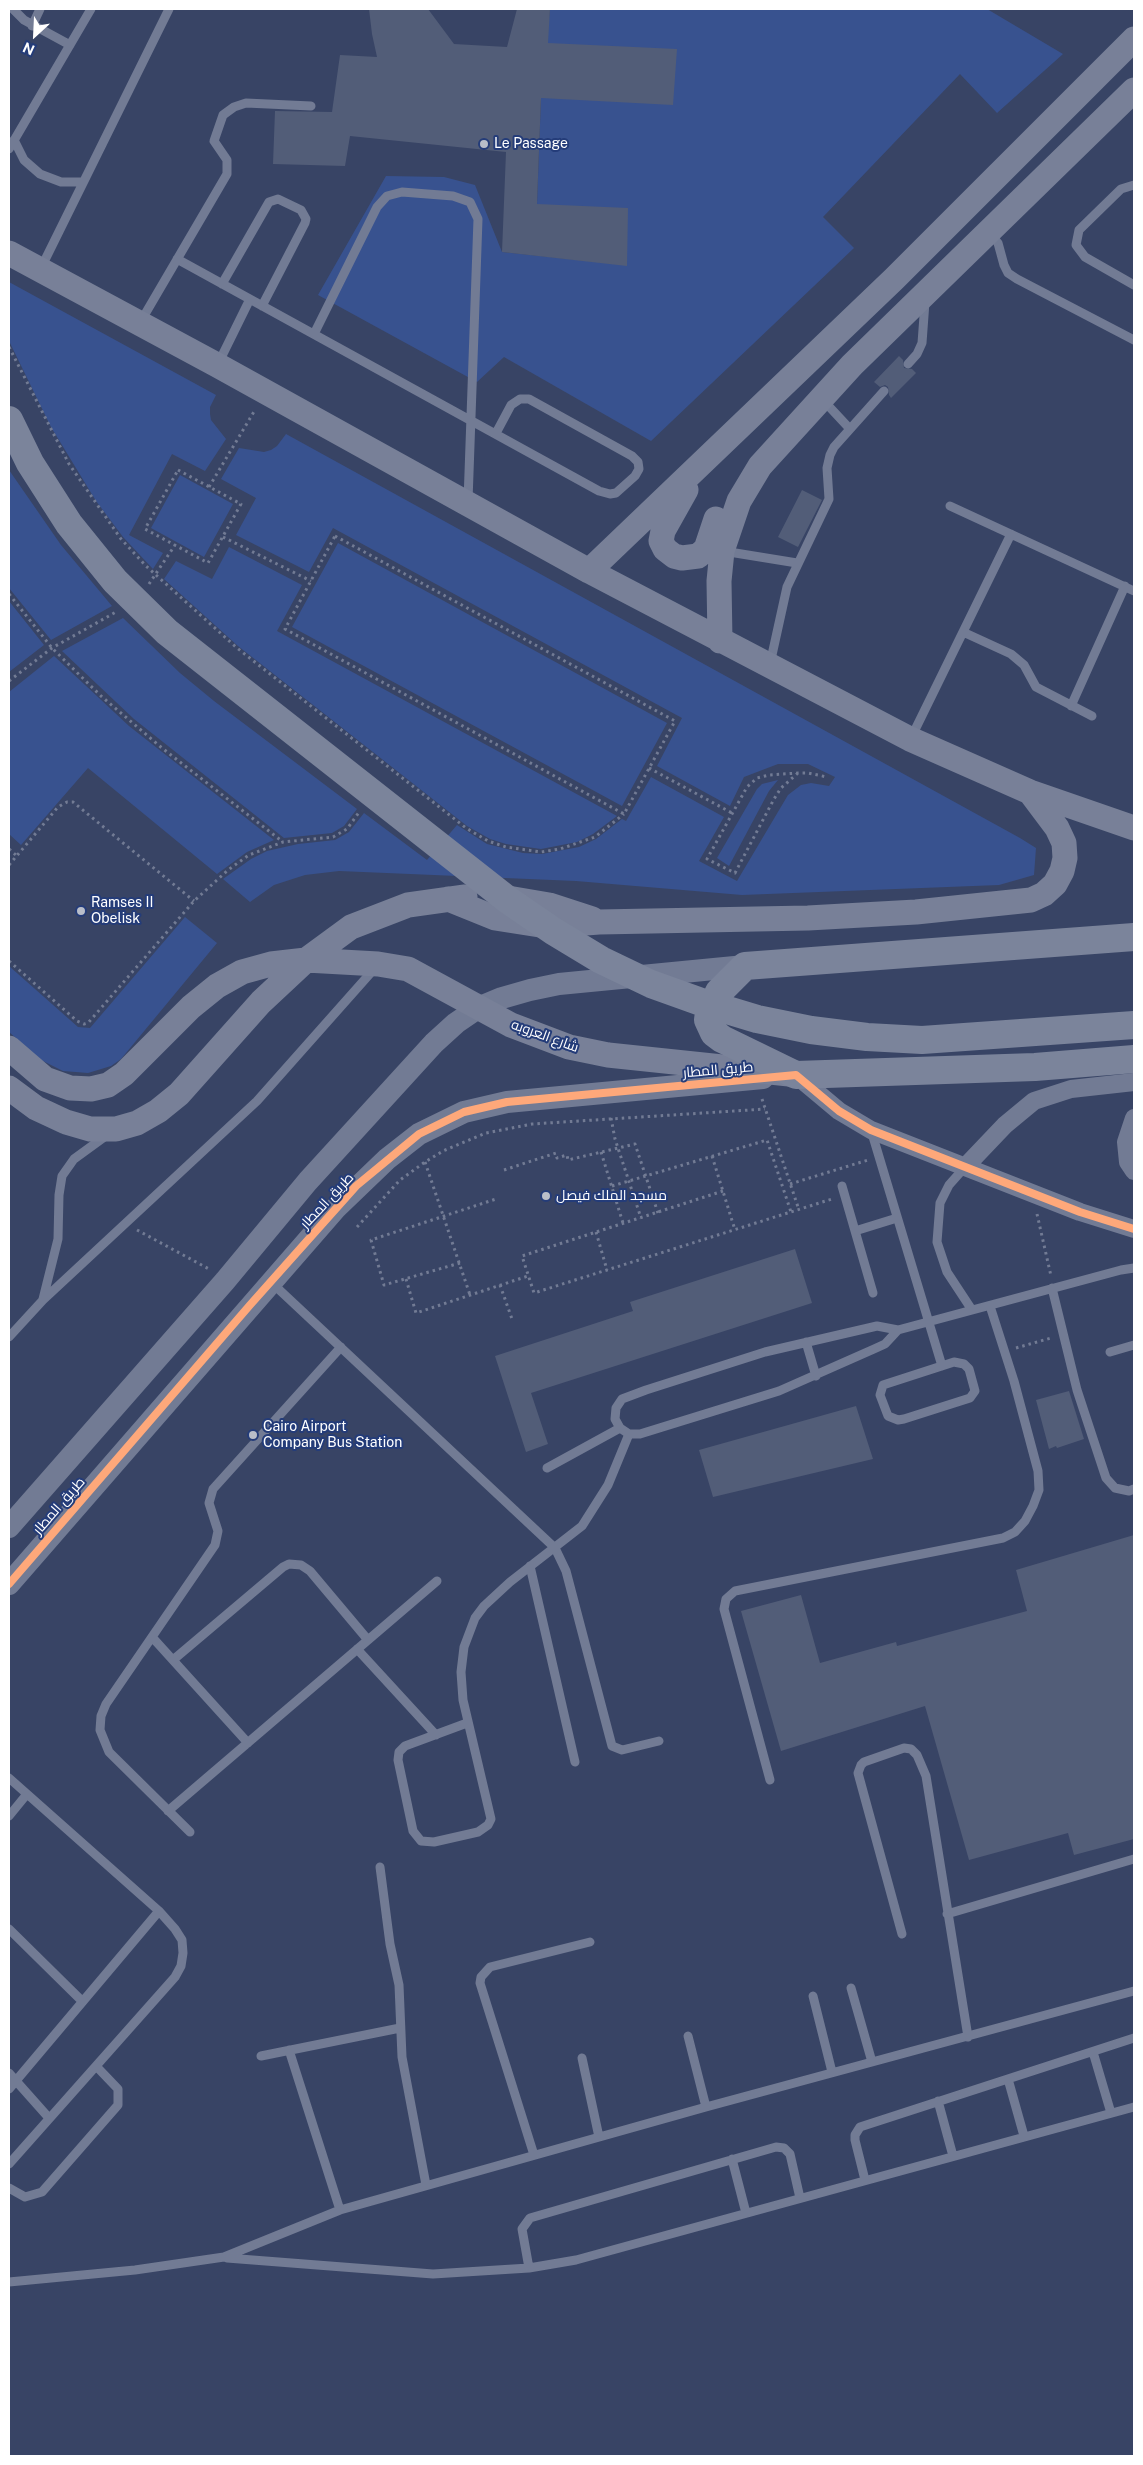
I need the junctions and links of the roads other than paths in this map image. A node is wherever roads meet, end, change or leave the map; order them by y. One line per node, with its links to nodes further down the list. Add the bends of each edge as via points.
1 (13, 9): 5 (lane)
2 (40, 9): 5 (lane)
3 (91, 9): 7 (lane)
4 (166, 10): 11 (lane)
5 (32, 26): 7 (lane)
6 (1134, 39): 33 (main road, via 894,279)
7 (70, 45): 10 (lane)
8 (1134, 90): 13 (main road)
9 (311, 106): 15 (lane, via 246,103 223,115 214,141 226,160 227,174)
10 (11, 145): 11 (lane, via 40,174 61,182)
11 (82, 182): 16 (lane)
12 (1134, 185): 18 (lane, via 1121,189 1079,230 1076,245 1085,257)
13 (988, 232): 19 (main road); 24 (lane, via 998,243 1004,266 1017,280)
14 (9, 253): 16 (main road)
15 (177, 259): 17 (lane); 22 (lane)
16 (40, 270): 22 (main road)
17 (222, 284): 20 (lane); 21 (lane, via 269,202 278,199 301,210 305,223)
18 (1134, 284)
19 (925, 294): 25 (lane, via 922,343); 28 (main road)
20 (250, 299): 21 (lane); 26 (lane)
21 (262, 306): 23 (lane)
22 (140, 324): 26 (main road)
23 (314, 334): 29 (lane); 29 (lane, via 381,201 402,192 462,198 470,202 478,219)
24 (1134, 340)
25 (908, 364)
26 (217, 365): 35 (main road)
27 (884, 391): 31 (lane)
28 (822, 399): 31 (lane); 34 (main road)
29 (470, 419): 32 (lane); 35 (lane)
30 (9, 420): 56 (main road, via 30,463 69,524 115,581 167,632 508,900 601,960 704,1004 757,1019 867,1037 922,1040)
31 (850, 430): 39 (lane, via 830,455 827,468 829,499)
32 (496, 433): 32 (lane, via 604,493 620,490 639,469 632,456 529,399 520,399 511,406)
33 (703, 463): 34 (main road, via 663,531 662,541 674,556 698,556 706,549 725,496); 40 (main road)
34 (760, 466): 38 (main road, via 739,501)
35 (468, 504): 40 (main road)
36 (950, 506): 37 (lane)
37 (1011, 534): 41 (lane); 43 (lane)
38 (722, 551): 39 (lane); 44 (main road, via 718,582)
39 (797, 563): 45 (lane, via 782,603)
40 (589, 571): 44 (main road)
41 (1125, 586): 42 (lane); 46 (lane)
42 (1134, 591)
43 (963, 632): 46 (lane, via 1018,659 1036,687); 48 (lane)
44 (720, 641): 45 (main road)
45 (769, 667): 48 (main road)
46 (1071, 706): 47 (lane)
47 (1092, 716)
48 (910, 740): 49 (main road)
49 (1030, 792): 50 (main road); 52 (main road, via 1058,828 1065,858 1055,884 1031,900 916,912 808,918 599,922 574,912 524,900 472,896 408,905 352,927)
50 (1134, 828)
51 (1134, 937): 54 (main road, طريق المطار)
52 (306, 960): 53 (main road, شارع العروبه); 57 (main road, شارع العروبه, via 249,970 217,986 191,1007 124,1074 108,1085 91,1089 70,1088 45,1079); 63 (main road, via 261,1002 179,1094 137,1123)
53 (378, 964): 55 (main road, شارع العروبه, via 419,973); 78 (lane, via 257,1101)
54 (745, 966): 55 (street, طريق المطار, via 559,984 502,998); 59 (main road, via 713,1002 709,1012 710,1027 722,1039)
55 (478, 1008): 59 (main road, شارع العروبه, via 568,1047 608,1055); 68 (street, طريق المطار, via 434,1043)
56 (1134, 1025)
57 (9, 1048)
58 (1134, 1059): 59 (main road, طريق المطار, via 1035,1067)
59 (796, 1075): 64 (street, via 839,1111); 70 (street, طريق المطار, via 508,1102 464,1112 419,1134 387,1159 356,1186)
60 (1134, 1082): 65 (street, via 1070,1090 1034,1101 1005,1125)
61 (9, 1088): 63 (main road, via 36,1108 66,1122 90,1129)
62 (1134, 1118): 66 (street, via 1126,1142 1128,1162)
63 (116, 1129): 78 (lane, via 74,1159 62,1176 58,1240)
64 (871, 1130): 65 (street); 69 (lane)
65 (965, 1167): 71 (street, via 1080,1212); 81 (lane, via 949,1185 940,1203 937,1242 947,1272)
66 (1134, 1171)
67 (844, 1191): 72 (lane)
68 (292, 1200): 70 (street); 74 (street, طريق المطار)
69 (897, 1218): 72 (lane); 82 (lane)
70 (321, 1224): 75 (street, طريق المطار)
71 (1134, 1229)
72 (855, 1231): 77 (lane)
73 (1134, 1268): 76 (lane)
74 (226, 1280): 79 (street); 95 (street, طريق المطار)
75 (270, 1281): 79 (street, طريق المطار); 87 (lane)
76 (1052, 1288): 80 (lane); 94 (lane, via 1077,1390 1106,1478 1115,1488)
77 (873, 1293)
78 (43, 1300): 84 (lane)
79 (250, 1305): 99 (street, طريق المطار)
80 (990, 1306): 81 (lane); 110 (lane, via 1038,1471 1039,1490 1033,1506 1025,1521 1003,1538 735,1591 726,1599 724,1609)
81 (972, 1310): 82 (lane)
82 (929, 1323): 83 (lane); 89 (lane)
83 (898, 1330): 85 (lane, via 876,1326); 90 (lane, via 885,1344)
84 (9, 1336)
85 (806, 1342): 90 (lane); 91 (lane, via 765,1352 622,1399 616,1408 615,1419)
86 (1134, 1345): 88 (lane)
87 (340, 1346): 96 (lane); 100 (lane, via 214,1489 209,1503 218,1530 215,1545)
88 (1110, 1352)
89 (942, 1366): 89 (lane, via 959,1362 967,1366 974,1386 970,1398 898,1420 888,1416 880,1395 883,1385)
90 (816, 1376): 92 (lane, via 653,1431)
91 (620, 1428): 92 (lane); 93 (lane)
92 (629, 1434): 96 (lane, via 615,1471 591,1514 582,1526)
93 (547, 1468)
94 (1134, 1489)
95 (9, 1526)
96 (555, 1548): 97 (lane); 106 (lane, via 566,1571 612,1746 622,1750)
97 (530, 1566): 104 (lane, via 484,1606 468,1632 461,1672); 108 (lane)
98 (437, 1581): 101 (lane)
99 (9, 1584)
100 (152, 1637): 103 (lane); 112 (lane, via 106,1704 100,1730 109,1752)
101 (368, 1640): 102 (lane); 103 (lane, via 310,1570 301,1564 289,1564)
102 (358, 1649): 105 (lane); 107 (lane)
103 (173, 1660): 107 (lane)
104 (467, 1723): 105 (lane); 105 (lane, via 491,1819 478,1832 428,1843 421,1841 413,1831 398,1756 405,1746)
105 (436, 1735)
106 (659, 1741)
107 (248, 1743): 112 (lane)
108 (574, 1762)
109 (9, 1778): 111 (lane)
110 (770, 1780)
111 (27, 1794): 113 (lane); 117 (lane)
112 (168, 1811): 114 (lane)
113 (9, 1816)
114 (190, 1832)
115 (1134, 1859): 118 (lane)
116 (380, 1867): 126 (lane, via 399,1985)
117 (158, 1912): 125 (lane); 135 (lane, via 182,1940 181,1966 175,1977)
118 (947, 1914): 120 (lane, via 935,1822 926,1776 917,1755 904,1748 864,1762 858,1773); 128 (lane)
119 (9, 1929): 125 (lane)
120 (902, 1934)
121 (590, 1942): 147 (lane, via 490,1967 481,1977)
122 (851, 1988): 134 (lane)
123 (1134, 1991): 128 (lane)
124 (813, 1996): 136 (lane)
125 (82, 2001): 137 (lane)
126 (400, 2028): 130 (lane); 152 (lane, via 402,2057)
127 (688, 2036): 142 (lane)
128 (968, 2036): 134 (lane)
129 (1134, 2038): 131 (lane)
130 (289, 2050): 132 (lane); 155 (lane)
131 (1093, 2052): 138 (lane); 143 (lane)
132 (261, 2056)
133 (582, 2058): 146 (lane)
134 (872, 2062): 136 (lane)
135 (96, 2066): 144 (lane); 153 (lane, via 118,2089 118,2105 42,2192 25,2197)
136 (832, 2072): 142 (lane)
137 (12, 2077): 139 (lane); 144 (lane)
138 (1008, 2079): 140 (lane); 145 (lane)
139 (9, 2089)
140 (938, 2101): 148 (lane); 151 (lane, via 860,2127 855,2140)
141 (1134, 2106): 143 (lane)
142 (706, 2107): 146 (lane)
143 (1111, 2113): 145 (lane)
144 (50, 2118): 150 (lane)
145 (1024, 2136): 148 (lane)
146 (599, 2137): 147 (lane)
147 (534, 2155): 152 (lane)
148 (953, 2156): 151 (lane)
149 (732, 2160): 154 (lane, via 776,2147 784,2148 790,2154); 156 (lane); 158 (lane, via 530,2218 522,2229)
150 (9, 2164)
151 (865, 2180): 154 (lane)
152 (426, 2185): 155 (lane)
153 (9, 2188)
154 (800, 2198): 156 (lane)
155 (340, 2210): 157 (lane)
156 (746, 2213): 158 (lane, via 576,2260)
157 (224, 2258): 158 (lane, via 433,2274); 159 (lane)
158 (529, 2268)
159 (9, 2282)

